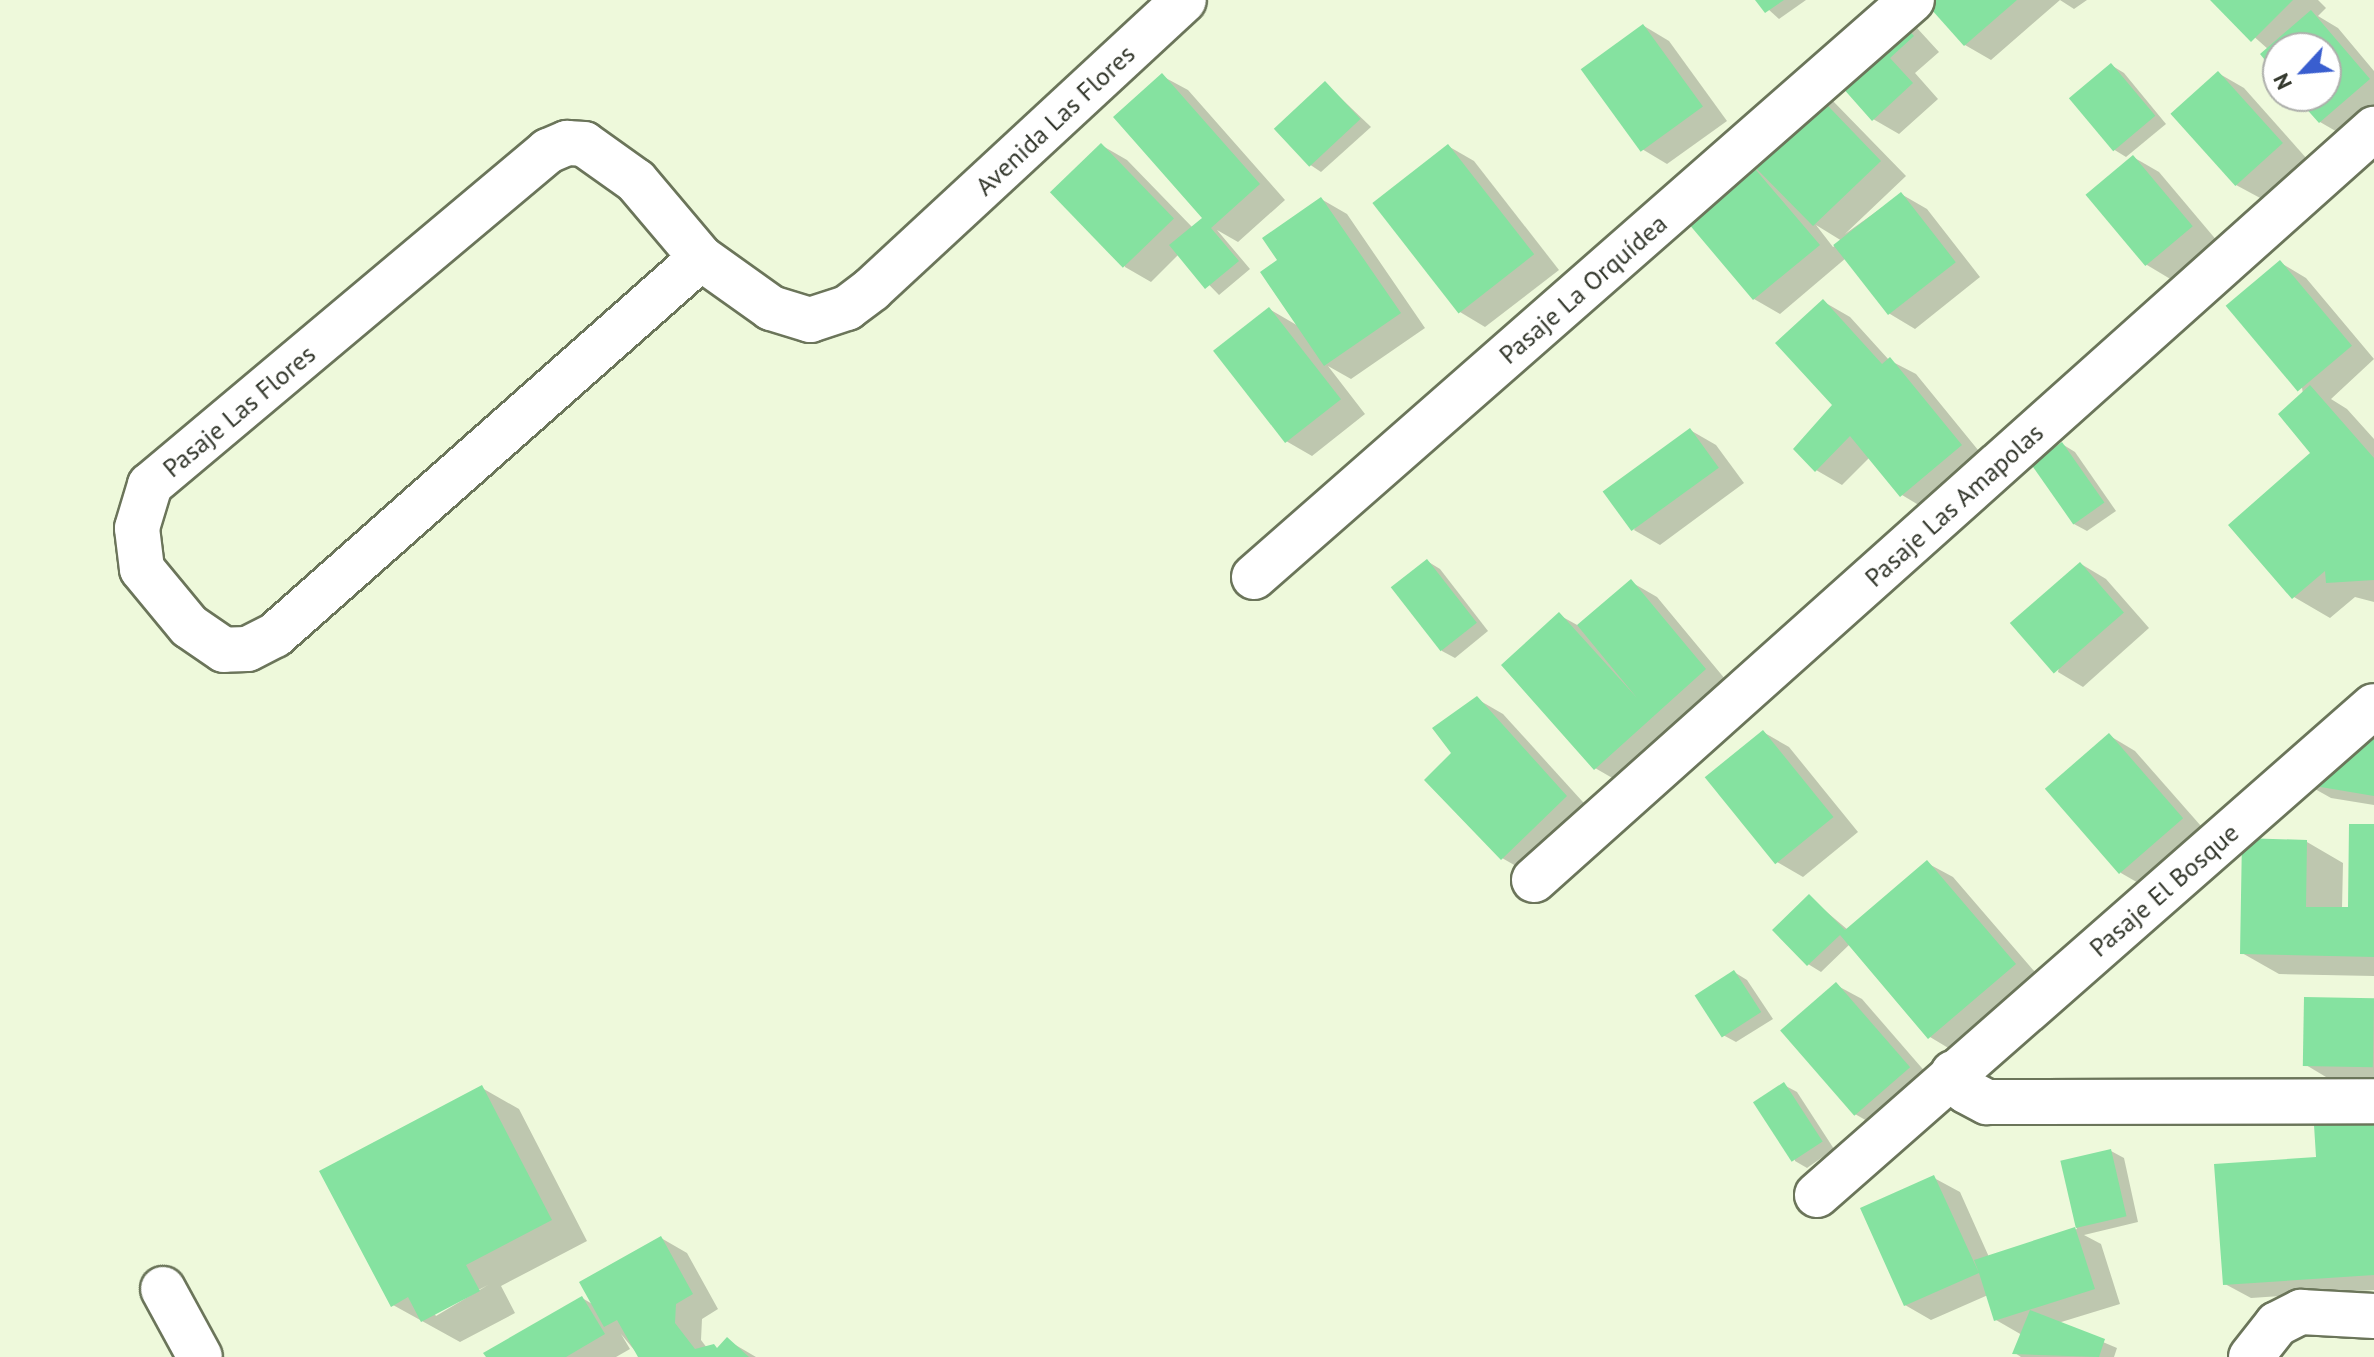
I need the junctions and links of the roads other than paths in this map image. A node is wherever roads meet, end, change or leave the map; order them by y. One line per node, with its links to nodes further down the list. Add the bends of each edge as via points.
1 (1184, 0): 4 (street, Avenida Las Flores)
2 (1912, 0): 6 (street, Pasaje La Orquídea)
3 (2374, 129): 8 (street, Pasaje Las Amapolas)
4 (925, 241): 5 (street, Pasaje Las Flores, via 847,308 810,320 771,308)
5 (701, 258): 5 (street, Pasaje Las Flores, via 275,635 247,649 224,650 189,626 142,569 137,528 150,485 548,151 567,143 584,144 636,181)
6 (1254, 577)
7 (2374, 706): 9 (street, Pasaje El Bosque)
8 (1534, 880)
9 (1953, 1073): 10 (street, via 1966,1091 1987,1102); 11 (street, Pasaje El Bosque)
10 (2374, 1101)
11 (1817, 1195)
12 (163, 1289): 14 (street)
13 (2374, 1316): 15 (street, via 2301,1312 2277,1324)
14 (200, 1357)
15 (2251, 1357)

